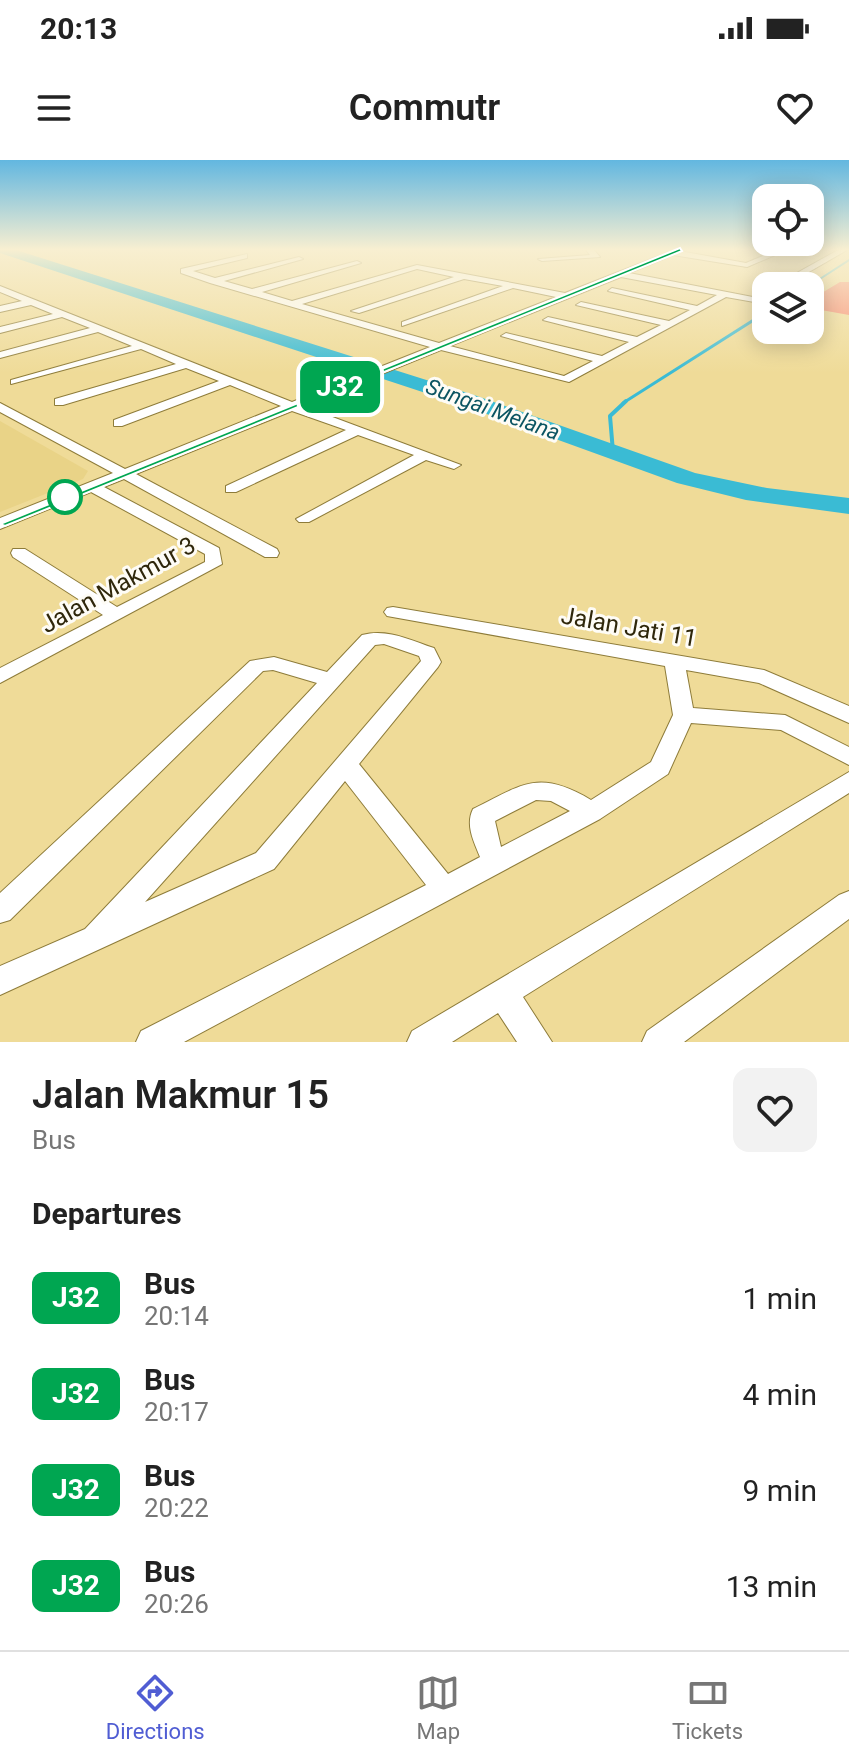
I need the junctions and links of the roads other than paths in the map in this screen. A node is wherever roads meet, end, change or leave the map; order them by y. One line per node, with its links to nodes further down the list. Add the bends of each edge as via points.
1 (4, 291): 17 (street)
2 (243, 291): 12 (street)
3 (256, 291): 12 (street)
4 (294, 291): 15 (street)
5 (335, 291): 18 (street)
6 (417, 291): 22 (street)
7 (497, 291): 25 (street)
8 (543, 291): 14 (street)
9 (578, 291): 14 (street)
10 (612, 291): 21 (street)
11 (703, 291): 13 (street)
12 (249, 293): 15 (street)
13 (724, 295): 16 (street); 21 (street)
14 (566, 296): 32 (street)
15 (269, 298): 18 (street)
16 (752, 300)
17 (31, 302): 20 (street); 23 (street)
18 (291, 304): 32 (street)
19 (581, 305): 26 (street)
20 (0, 309)
21 (700, 309): 26 (street)
22 (356, 311)
23 (63, 314): 27 (street); 28 (street)
24 (548, 320): 30 (street)
25 (405, 324)
26 (671, 324): 30 (street)
27 (99, 329): 31 (street); 33 (street)
28 (0, 330)
29 (506, 336): 34 (street)
30 (639, 341): 34 (street)
31 (142, 346): 35 (street); 37 (street)
32 (435, 349): 34 (street, via 565,380); 39 (street)
33 (0, 355)
34 (604, 360)
35 (186, 364): 36 (street); 38 (street)
36 (231, 381): 39 (street); 41 (street)
37 (15, 382)
38 (59, 402)
39 (298, 405): 42 (street); 45 (street)
40 (0, 407): 45 (street)
41 (118, 423)
42 (357, 430): 43 (street); 47 (street)
43 (425, 455): 44 (street); 48 (street)
44 (454, 465)
45 (124, 474): 46 (street); 51 (street)
46 (92, 487): 49 (street); 53 (street, Jalan Makmur 3, via 216,557 214,564)
47 (231, 489)
48 (304, 519)
49 (0, 524)
50 (19, 553): 53 (street)
51 (271, 553)
52 (393, 612): 54 (street, Jalan Jati 11)
53 (116, 615): 55 (street, Jalan Makmur 3)
54 (674, 661): 57 (street); 58 (street, Jalan Jati 11, via 764,677)
55 (0, 676)
56 (332, 681): 60 (street, via 369,639 377,637 432,657); 66 (street, via 274,663 257,666); 67 (street)
57 (684, 715): 59 (street, via 785,723); 62 (street, via 660,768)
58 (849, 715)
59 (849, 757)
60 (347, 766): 64 (street); 67 (street, via 265,861)
61 (849, 781): 69 (street)
62 (591, 812): 63 (street); 63 (street, via 559,791 540,787 482,816)
63 (495, 862): 64 (street)
64 (444, 889): 70 (street)
65 (849, 903): 73 (street)
66 (0, 911)
67 (93, 940): 68 (street)
68 (0, 981)
69 (503, 995): 71 (street); 72 (street)
70 (152, 1042)
71 (423, 1042)
72 (536, 1042)
73 (658, 1042)

